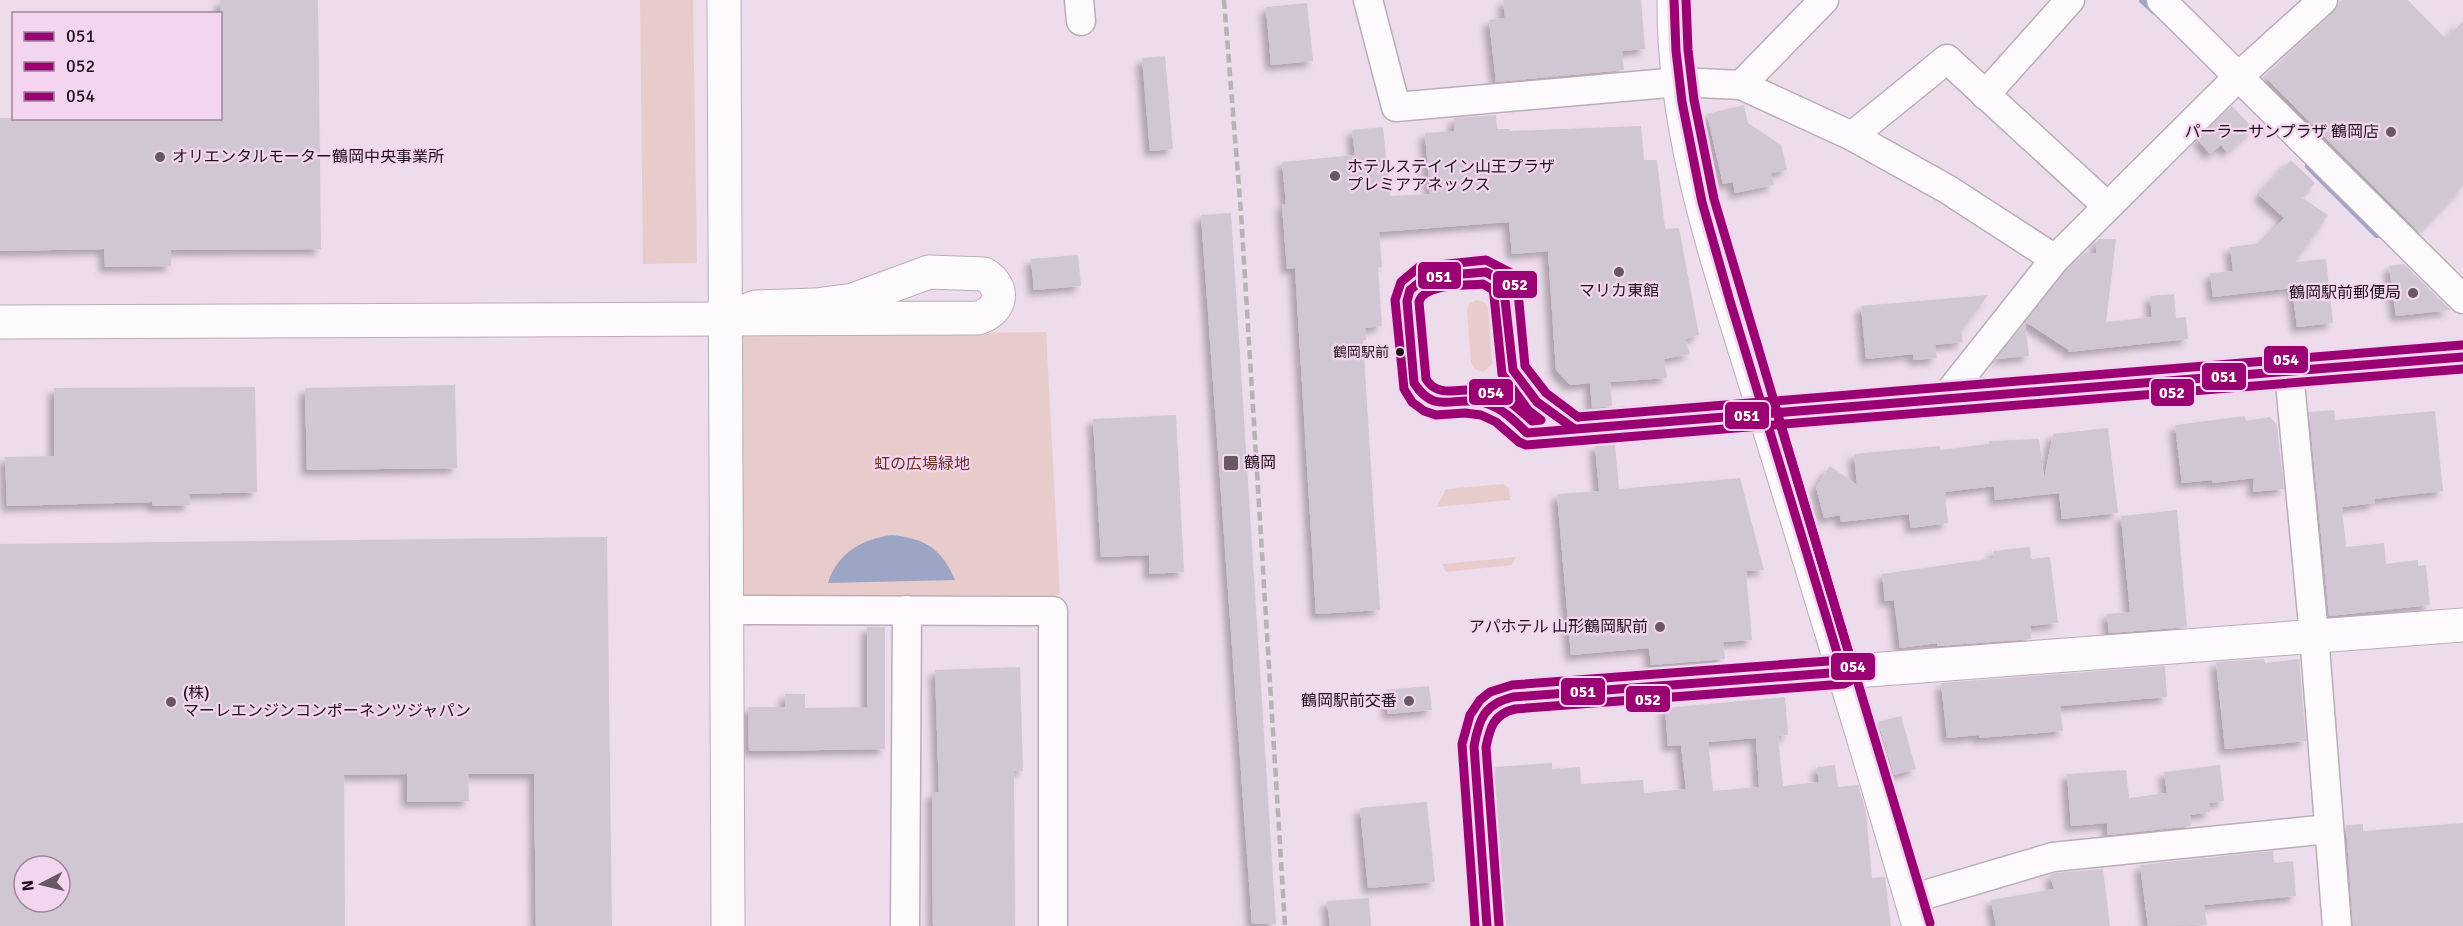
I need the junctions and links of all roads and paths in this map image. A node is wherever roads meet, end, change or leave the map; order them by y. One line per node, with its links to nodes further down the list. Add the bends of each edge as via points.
1 (724, 0): 16 (street)
2 (1368, 0): 9 (street, via 1396,107)
3 (1674, 0): 9 (street)
4 (1824, 0): 10 (street)
5 (2070, 0): 11 (street)
6 (2161, 0): 8 (street)
7 (2323, 0): 8 (street)
8 (2238, 77): 13 (street); 15 (street)
9 (1679, 82): 10 (street); 21 (street, via 1710,238)
10 (1741, 85): 12 (street)
11 (1985, 95): 12 (street, via 1947,59); 13 (street)
12 (1852, 136): 14 (street, via 1947,189)
13 (2107, 206): 14 (street)
14 (2055, 259): 20 (street)
15 (2463, 299)
16 (724, 319): 16 (street, via 756,307 853,300 929,272 984,274 997,285 999,294 993,310 978,318); 17 (street); 23 (street)
17 (0, 322)
18 (2463, 357): 19 (main road)
19 (2289, 372): 20 (main road); 26 (street)
20 (1944, 399): 21 (main road)
21 (1765, 413): 22 (main road); 27 (street)
22 (1573, 428)
23 (727, 610): 24 (street); 30 (street)
24 (907, 610): 31 (street); 32 (street, via 1053,611)
25 (2463, 624): 26 (street)
26 (2314, 635): 27 (street); 28 (street)
27 (1843, 672): 29 (street); 33 (street, via 1495,701 1478,725 1474,746)
28 (2329, 829): 29 (street, via 2054,857); 34 (street)
29 (1915, 912)
30 (728, 926)
31 (905, 926)
32 (1053, 926)
33 (1487, 926)
34 (2337, 926)

